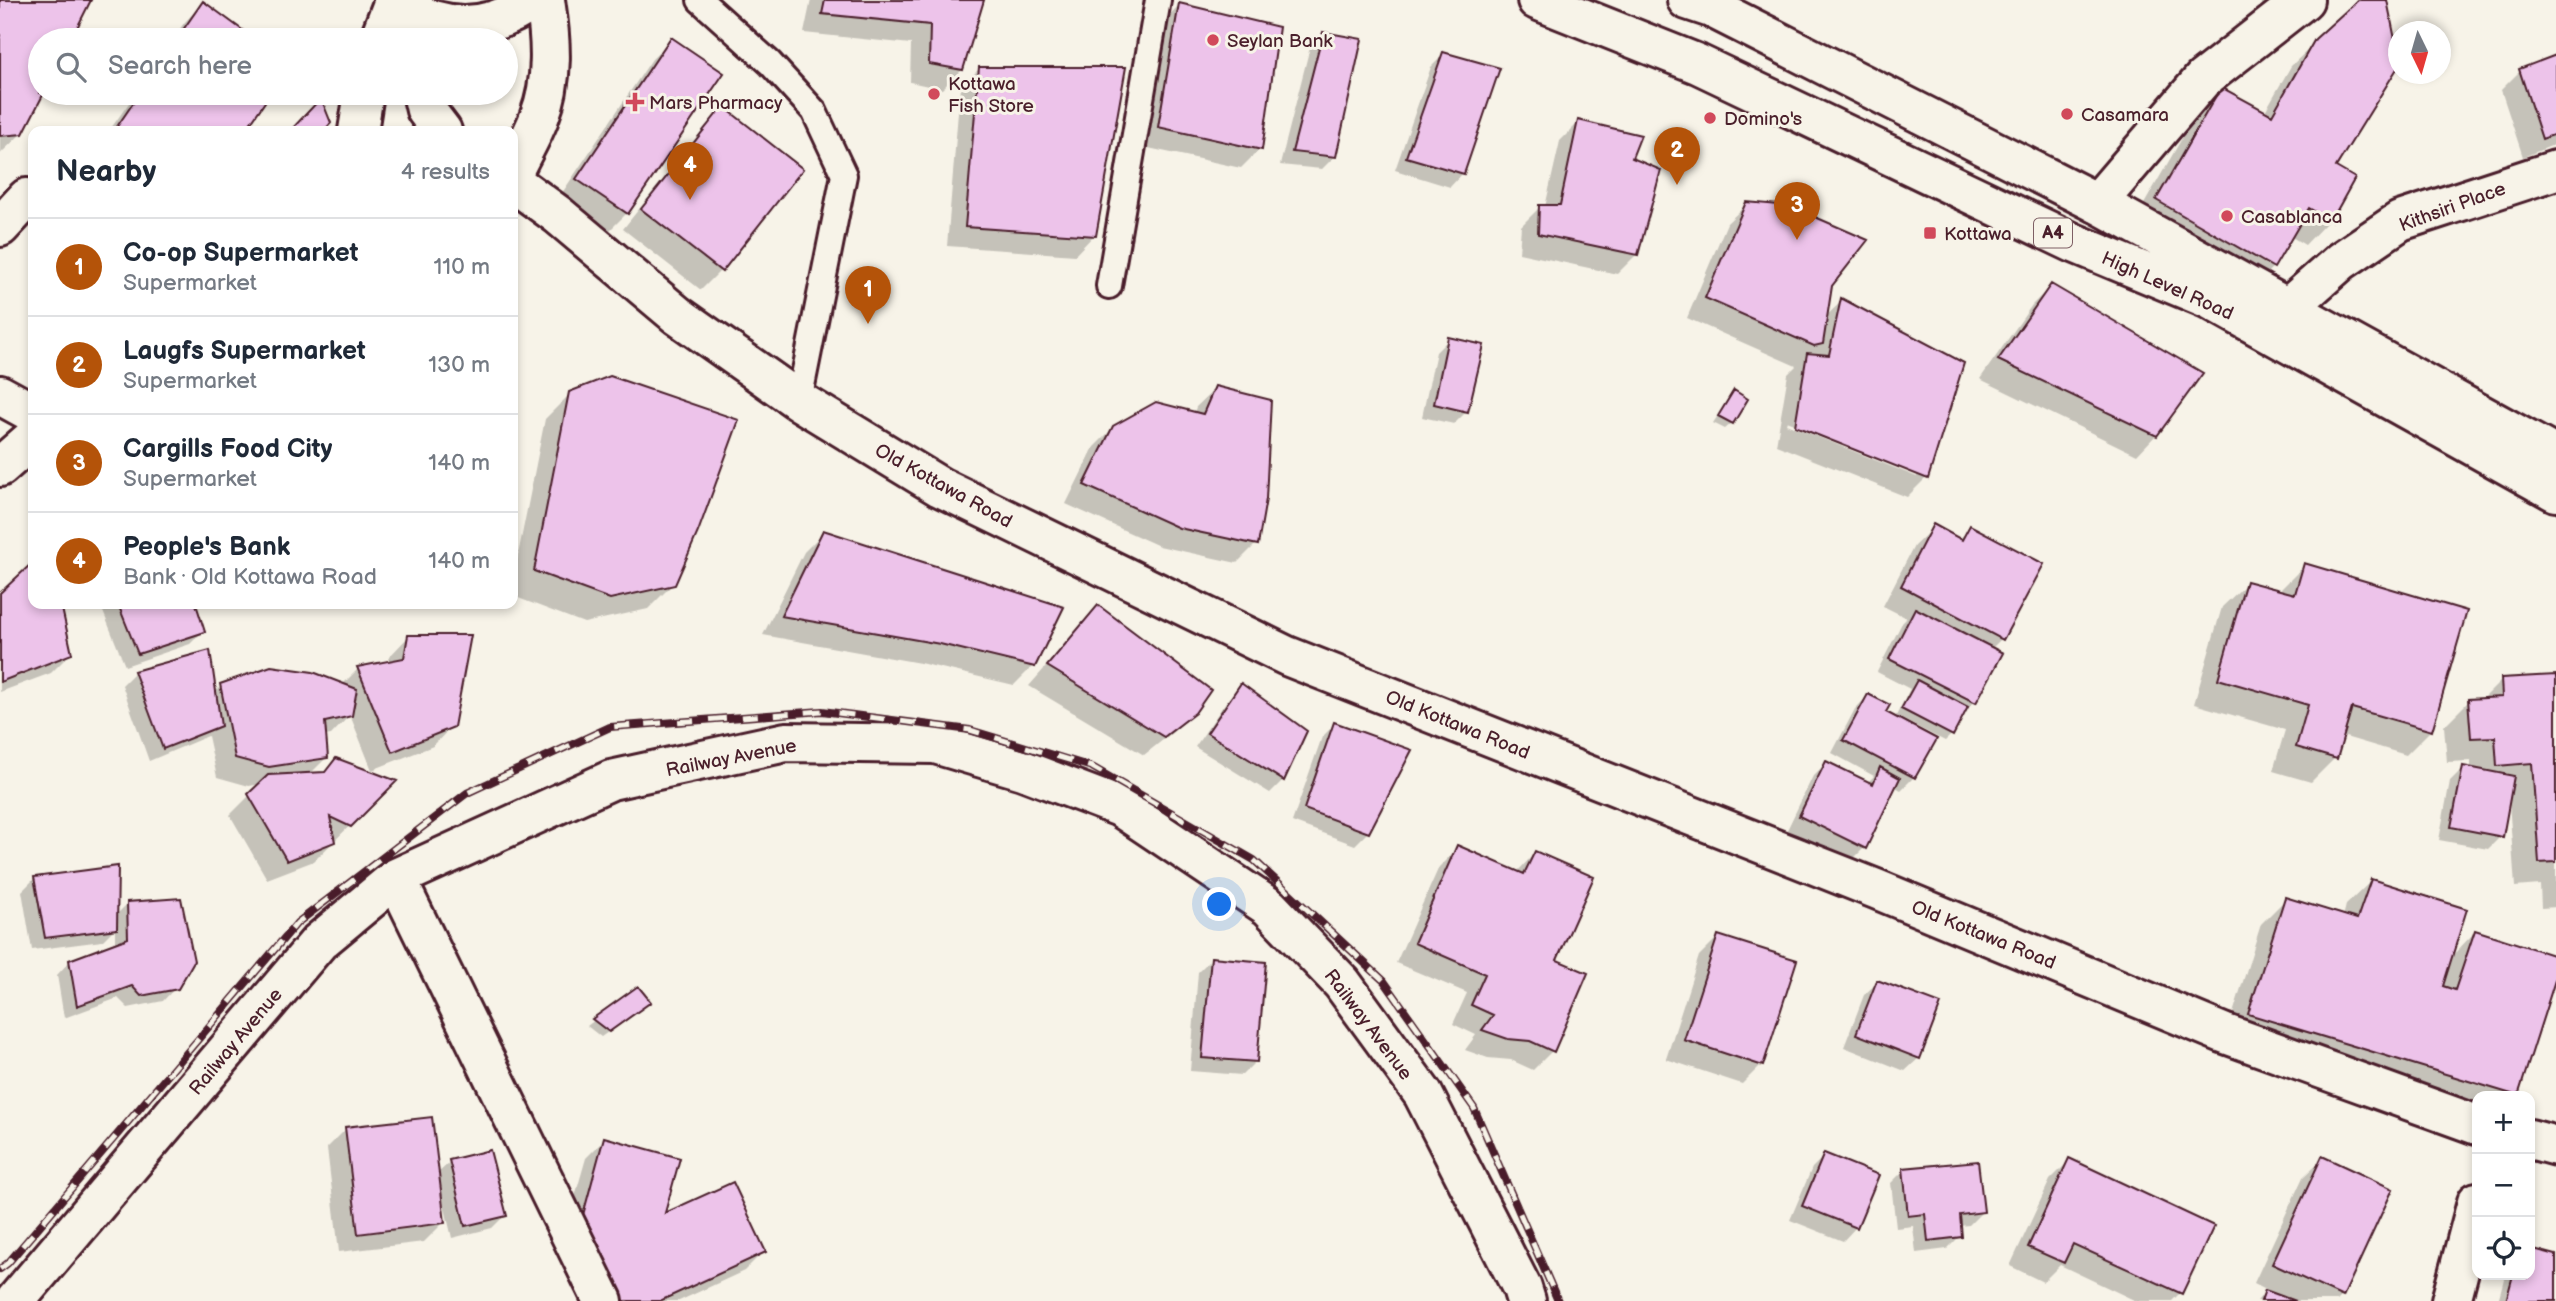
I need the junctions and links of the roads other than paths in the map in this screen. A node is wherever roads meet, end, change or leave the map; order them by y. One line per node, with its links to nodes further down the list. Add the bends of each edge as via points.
1 (534, 0): 8 (main road, via 517,13 484,25 449,26)
2 (545, 0): 14 (main road, via 551,39 549,78 539,117)
3 (700, 0): 23 (lane, via 771,62 814,111 844,175)
4 (1158, 0): 20 (lane)
5 (1537, 0): 28 (main road, High Level Road / A4, via 1698,64 2074,243 2209,299)
6 (1687, 0): 18 (main road, High Level Road / A4, via 1726,15)
7 (2304, 0): 18 (main road, via 2203,79)
8 (405, 14): 9 (main road)
9 (391, 28)
10 (362, 105): 12 (main road)
11 (425, 105): 13 (main road)
12 (359, 126)
13 (438, 126)
14 (518, 161)
15 (2556, 170): 21 (main road, Kithsiri Place, via 2400,221 2341,261)
16 (518, 186): 23 (main road, Old Kottawa Road, via 677,315)
17 (27, 198): 19 (main road)
18 (2097, 202): 21 (main road, High Level Road / A4)
19 (0, 227)
20 (1109, 286)
21 (2289, 307): 26 (main road, High Level Road / A4)
22 (0, 395): 24 (main road)
23 (799, 401): 30 (main road, Old Kottawa Road, via 940,487 1287,656 2223,1033)
24 (28, 410)
25 (28, 443): 27 (main road)
26 (2556, 456)
27 (0, 467)
28 (2556, 492)
29 (397, 878): 34 (main road, Railway Avenue, via 319,942); 35 (main road); 36 (main road, Railway Avenue, via 611,780 786,742 935,744 1047,779 1121,807 1269,907 1342,983 1423,1094)
30 (2472, 1123)
31 (2535, 1140): 32 (main road)
32 (2556, 1146)
33 (2473, 1217): 37 (main road)
34 (15, 1301)
35 (603, 1301)
36 (1526, 1301)
37 (2451, 1301)

